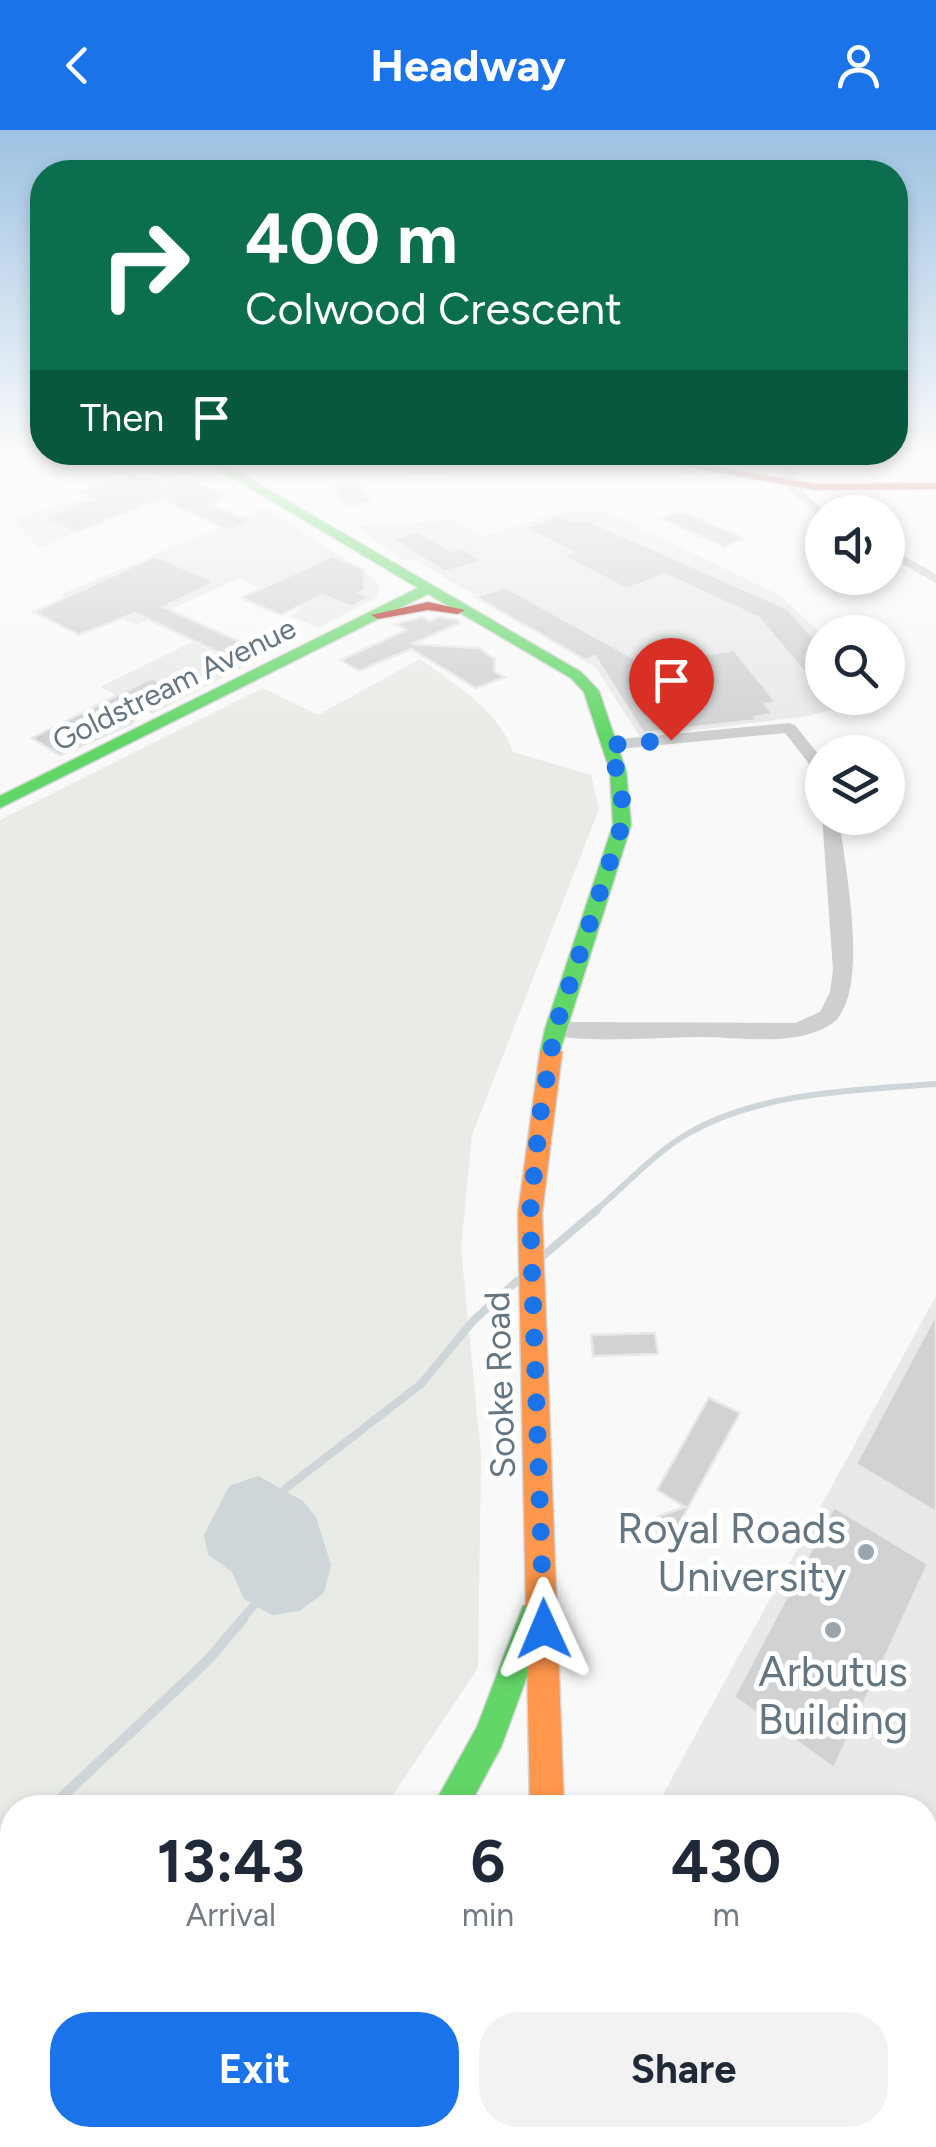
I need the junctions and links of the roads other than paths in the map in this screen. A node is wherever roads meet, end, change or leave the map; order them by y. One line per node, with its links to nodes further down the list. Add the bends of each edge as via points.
1 (359, 549): 4 (main road, Sooke Road)
2 (905, 561): 3 (street)
3 (936, 578)
4 (427, 590): 5 (main road, Sooke Road); 6 (main road, Goldstream Avenue)
5 (469, 612): 6 (main road, via 428,606); 7 (main road, Sooke Road, via 576,676 590,690)
6 (378, 616): 9 (main road, Goldstream Avenue)
7 (609, 745): 8 (street, via 790,728); 11 (main road, Sooke Road, via 622,789 622,825)
8 (805, 747)
9 (0, 802)
10 (832, 835): 11 (street, via 840,988 835,1008 820,1023 795,1030)
11 (555, 1029): 12 (main road, Sooke Road, via 530,1213)
12 (543, 1592): 13 (main road, via 490,1736); 14 (main road, Sooke Road)
13 (456, 1795)
14 (547, 1795)

